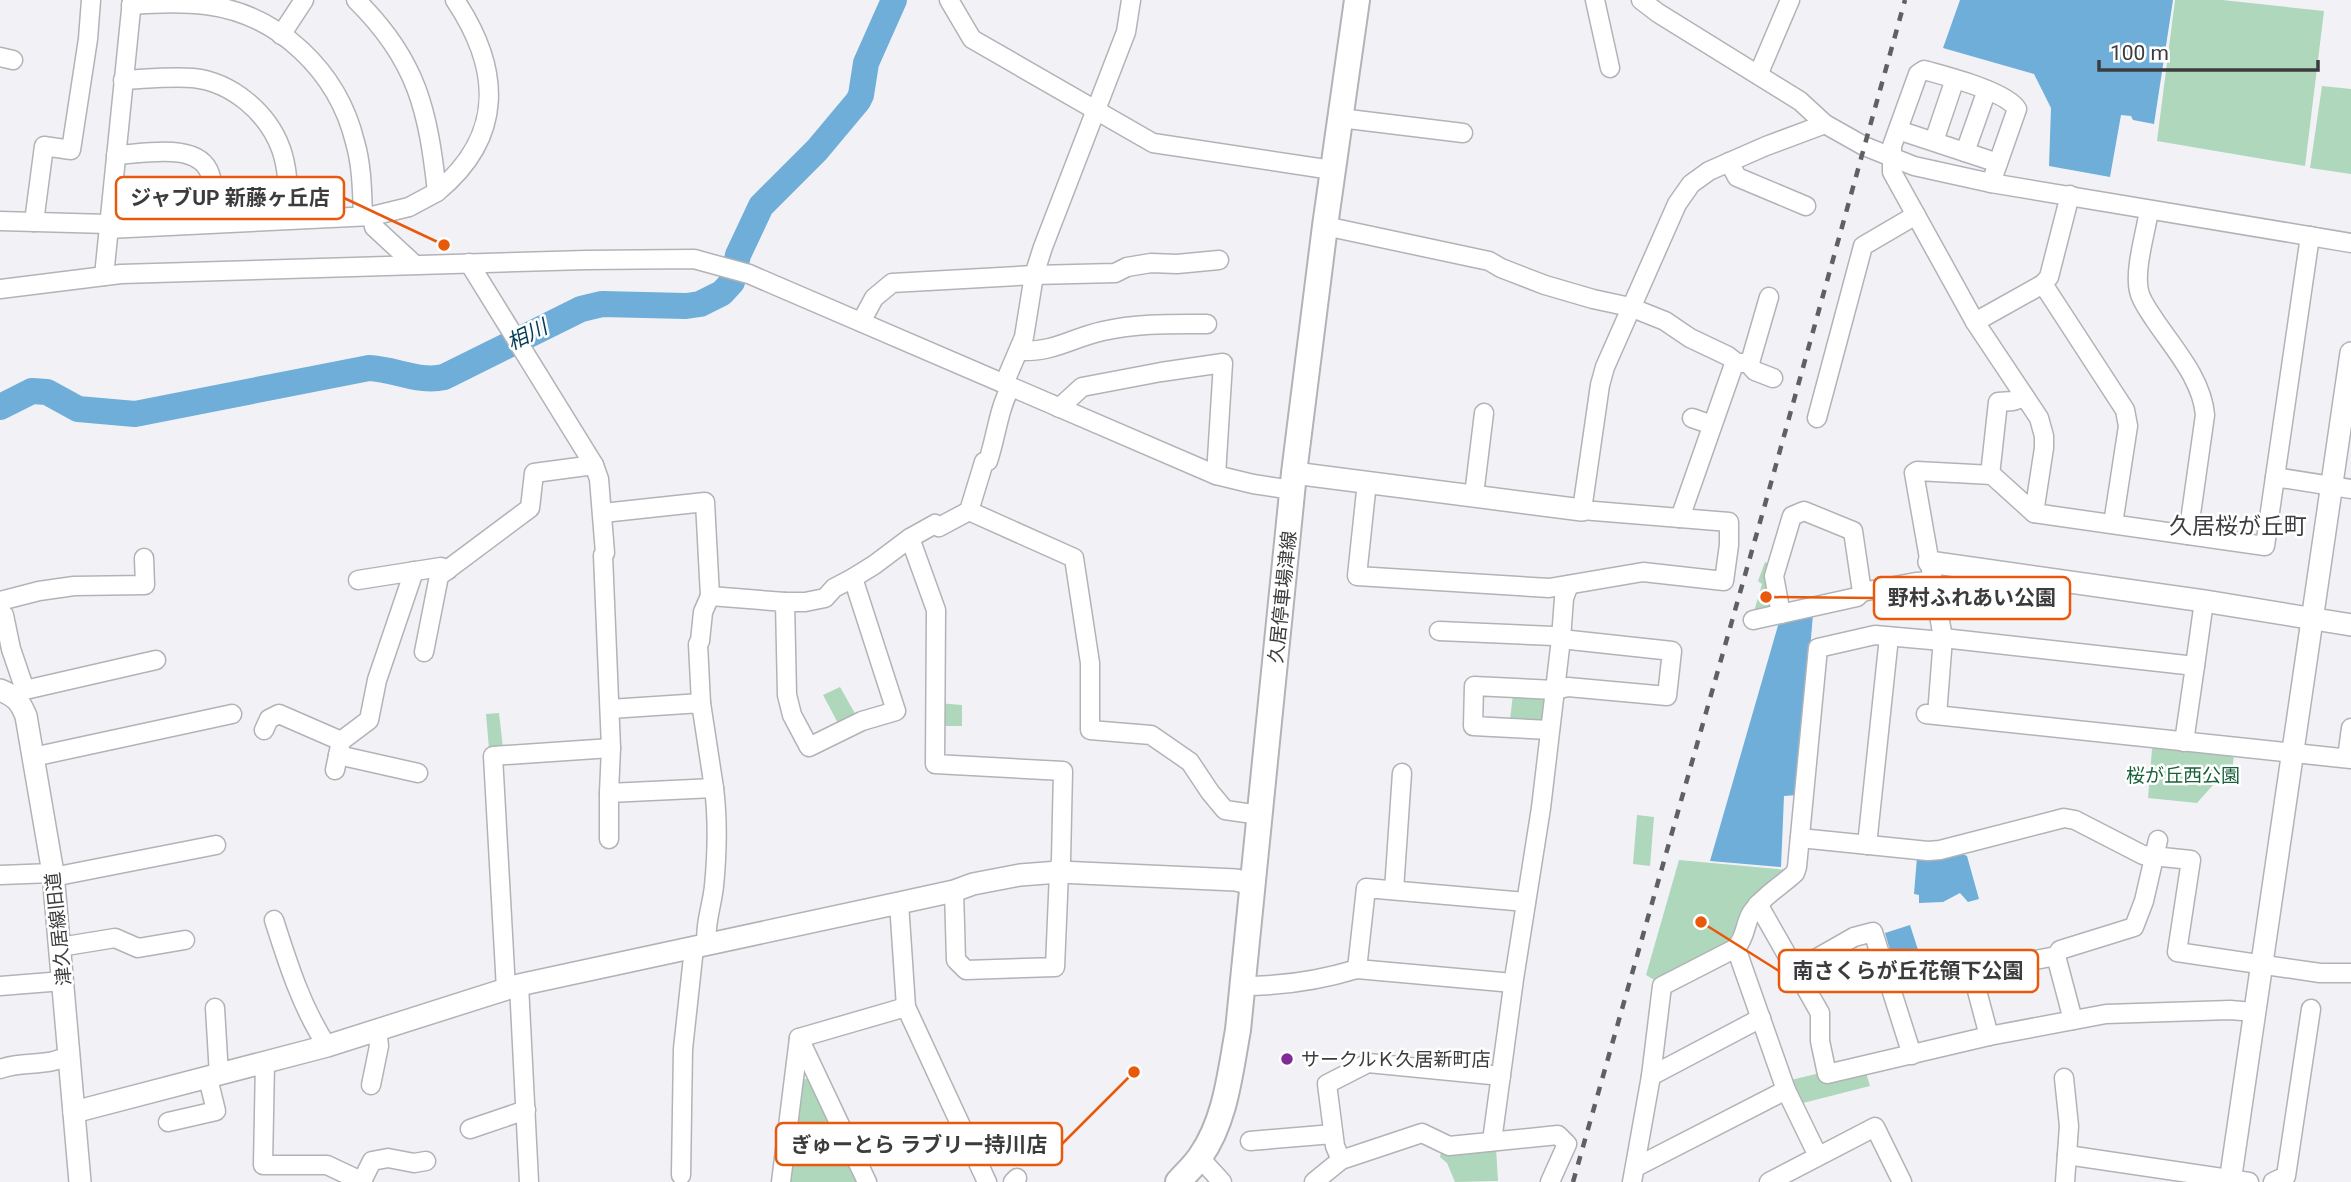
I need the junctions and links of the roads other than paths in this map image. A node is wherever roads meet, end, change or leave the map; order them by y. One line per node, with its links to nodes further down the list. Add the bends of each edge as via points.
1 (91, 0): 41 (street, via 71,150 44,146)
2 (304, 0): 12 (street)
3 (355, 0): 33 (street, via 387,35 412,76 430,133)
4 (455, 0): 33 (street, via 481,49 489,103 482,135 470,158)
5 (949, 0): 18 (street, via 972,39)
6 (1130, 0): 18 (street, via 1126,32)
7 (1357, 0): 19 (main road, 久居停車場津線)
8 (1595, 0): 13 (street)
9 (1642, 0): 14 (street)
10 (1790, 0): 14 (street)
11 (132, 3): 12 (street, via 208,5 244,15); 16 (street)
12 (281, 34): 38 (street, via 318,68 344,110 358,151)
13 (1610, 68)
14 (1760, 76): 20 (street, via 1800,101)
15 (1955, 79): 17 (street); 21 (street, via 1924,70 1918,74); 23 (street)
16 (123, 80): 25 (street); 39 (street, via 195,78 223,87 254,107 281,149)
17 (1987, 90): 24 (street); 28 (street, via 2012,101 2017,109)
18 (1096, 112): 30 (street, via 1153,143); 50 (street)
19 (1340, 118): 22 (street); 30 (main road, 久居停車場津線)
20 (1825, 124): 26 (street); 27 (street)
21 (1898, 130): 23 (street); 26 (street)
22 (1463, 133)
23 (1932, 141): 24 (street); 29 (street)
24 (1964, 151): 28 (street); 31 (street)
25 (116, 155): 42 (street, via 185,152 199,158 211,178); 44 (street)
26 (1892, 157): 29 (street); 37 (street, via 1892,172)
27 (1729, 162): 35 (street, via 1737,177); 55 (street, via 1700,177 1684,193)
28 (1998, 163): 32 (street)
29 (1922, 169): 31 (street)
30 (1332, 170): 43 (main road, 久居停車場津線)
31 (1955, 176): 32 (street)
32 (1991, 183): 34 (street)
33 (437, 192): 38 (street, via 409,206)
34 (2070, 195): 36 (street); 52 (street, via 2049,277)
35 (1806, 206)
36 (2149, 209): 45 (street); 84 (street, via 2139,292 2200,389 2204,405)
37 (1916, 215): 57 (street); 68 (street, via 1863,246)
38 (367, 216): 39 (street); 49 (street)
39 (289, 219): 42 (street)
40 (0, 221): 41 (street)
41 (34, 222): 44 (street)
42 (215, 223): 44 (street)
43 (1325, 226): 55 (street, via 1489,261 1545,285); 74 (main road, 久居停車場津線)
44 (108, 227): 51 (street)
45 (2310, 236): 46 (street); 73 (street)
46 (2351, 243)
47 (1219, 260): 50 (street, via 1151,263 1115,273)
48 (469, 263): 49 (street); 56 (street, via 694,259 749,274); 70 (street)
49 (414, 264): 51 (street)
50 (1034, 275): 56 (street, via 892,284 874,298); 59 (street)
51 (104, 276): 53 (street)
52 (2043, 284): 57 (street); 83 (street, via 2125,410 2128,426)
53 (0, 289)
54 (1769, 297): 61 (street, via 1751,359)
55 (1630, 307): 61 (street); 78 (street, via 1600,386)
56 (861, 322): 63 (street)
57 (1975, 322): 64 (street)
58 (1207, 324): 59 (street, via 1120,327 1040,351)
59 (1019, 351): 63 (street)
60 (2351, 353): 76 (street)
61 (1742, 363): 62 (street); 69 (street, via 1733,367)
62 (1773, 378)
63 (1007, 385): 65 (street); 79 (street, via 996,439)
64 (2025, 397): 72 (street, via 1997,402); 81 (street, via 2044,436)
65 (1059, 408): 71 (street); 71 (street, via 1082,387 1223,363)
66 (1484, 413): 77 (street)
67 (1692, 418): 69 (street)
68 (1816, 418)
69 (1712, 425): 82 (street)
70 (594, 465): 80 (street); 88 (street, via 534,473 530,508)
71 (1216, 475): 74 (street, via 1253,484)
72 (1990, 475): 81 (street); 89 (street, via 1914,473)
73 (2275, 477): 76 (street); 84 (street, via 2265,547)
74 (1293, 482): 75 (street); 127 (main road, 久居停車場津線)
75 (1367, 482): 77 (street); 92 (street, via 1357,576 1549,588)
76 (2341, 487): 99 (street)
77 (1474, 495): 78 (street)
78 (1582, 510): 82 (street)
79 (969, 511): 85 (street); 127 (street, via 1074,558 1090,663 1090,730 1151,735 1190,762 1225,810)
80 (603, 513): 94 (street, via 705,502); 112 (street)
81 (2034, 513): 83 (street)
82 (1680, 518): 92 (street, via 1729,522 1724,581 1643,572)
83 (2113, 524): 84 (street)
84 (2188, 535)
85 (910, 538): 90 (street); 133 (street, via 936,610 934,764 1063,771)
86 (144, 558): 97 (street, via 145,585 38,591)
87 (414, 570): 88 (street); 91 (street); 120 (street, via 377,680 369,720)
88 (448, 570): 106 (street, via 439,576)
89 (1931, 572): 93 (street, via 1916,582); 95 (street); 105 (street)
90 (853, 578): 96 (street, via 825,598); 96 (street, via 896,711 862,721 809,747 787,695)
91 (358, 579)
92 (1569, 585): 104 (street)
93 (1862, 592): 98 (street, via 1857,597); 98 (street, via 1853,531 1804,511 1793,516 1774,576)
94 (710, 597): 96 (street); 111 (street, via 698,644)
95 (2204, 601): 99 (street); 108 (street)
96 (785, 602)
97 (2, 608): 110 (street)
98 (1781, 614): 100 (street)
99 (2312, 619): 101 (street); 119 (street)
100 (1753, 620)
101 (2351, 625)
102 (1439, 631): 104 (street)
103 (1889, 637): 105 (street); 128 (street, via 1875,635 1818,648); 131 (street)
104 (1561, 639): 109 (street); 109 (street, via 1672,651 1667,696 1568,687)
105 (1943, 639): 108 (street); 117 (street, via 1931,714)
106 (424, 652)
107 (156, 660): 110 (street)
108 (2195, 666): 117 (street)
109 (1555, 690): 116 (street); 116 (street, via 1474,686 1473,726)
110 (13, 692): 121 (street, 津久居線旧道, via 26,716)
111 (701, 703): 112 (street); 125 (street)
112 (610, 709): 118 (street)
113 (232, 714): 121 (street)
114 (2351, 728): 122 (street)
115 (264, 730): 120 (street, via 279,714)
116 (1550, 730): 139 (street)
117 (2184, 741): 119 (street)
118 (611, 748): 126 (street); 158 (street, via 493,756)
119 (2292, 751): 122 (street); 148 (street)
120 (338, 755): 123 (street)
121 (33, 757): 135 (street, 津久居線旧道)
122 (2349, 758)
123 (418, 773)
124 (1402, 773): 137 (street)
125 (714, 788): 126 (street); 145 (street, via 712,902)
126 (609, 793): 129 (street)
127 (1260, 816): 136 (main road, 久居停車場津線)
128 (1800, 838): 131 (street); 141 (street, via 1795,873)
129 (609, 839)
130 (216, 845): 135 (street)
131 (1867, 845): 132 (street, via 1940,850 2064,818 2143,855)
132 (2156, 848): 147 (street, via 2134,927 2060,950); 148 (street, via 2191,860 2177,952)
133 (1059, 872): 136 (street); 138 (street, via 1020,875); 138 (street, via 1055,967 966,970 956,960)
134 (0, 875): 135 (street)
135 (53, 875): 144 (street, 津久居線旧道)
136 (1252, 884): 157 (main road, 久居停車場津線)
137 (1394, 890): 139 (street); 149 (street, via 1366,888)
138 (954, 891): 140 (street)
139 (1526, 902): 155 (street)
140 (899, 904): 145 (street); 159 (street)
141 (1758, 904): 146 (street); 150 (street)
142 (274, 920): 168 (street, via 291,973)
143 (185, 940): 144 (street, via 138,948 115,938)
144 (60, 947): 154 (street, 津久居線旧道)
145 (700, 947): 158 (street); 194 (street, via 683,1049)
146 (1736, 948): 163 (street); 175 (street, via 1662,986)
147 (2056, 956): 151 (street); 164 (street)
148 (2262, 963): 152 (street); 162 (street)
149 (1357, 969): 155 (street); 157 (street, via 1315,979)
150 (1797, 970): 170 (street, via 1820,1013 1827,1074); 170 (street, via 1854,937 1873,932)
151 (1972, 972): 153 (street, via 1956,970); 166 (street)
152 (2351, 973)
153 (1930, 976)
154 (63, 981): 156 (street); 169 (street, 津久居線旧道)
155 (1513, 983): 174 (street)
156 (0, 986)
157 (1243, 986): 188 (main road, 久居停車場津線, via 1227,1092 1218,1125)
158 (512, 987): 165 (street); 179 (street)
159 (906, 1007): 167 (street); 201 (street)
160 (215, 1008): 173 (street)
161 (2311, 1009): 209 (street, via 2287,1176)
162 (2254, 1012): 164 (street, via 2106,1014); 195 (street)
163 (1761, 1018): 175 (street); 178 (street)
164 (2073, 1020): 166 (street)
165 (377, 1029): 168 (street); 177 (street, via 379,1046)
166 (1989, 1036): 170 (street)
167 (799, 1038): 199 (street); 200 (street)
168 (327, 1046): 171 (street)
169 (70, 1054): 172 (street, via 53,1062); 180 (street, 津久居線旧道)
170 (1912, 1055)
171 (265, 1062): 173 (street); 191 (street)
172 (0, 1069)
173 (214, 1076): 180 (street); 181 (street, via 216,1111)
174 (1501, 1076): 183 (street, via 1368,1063 1327,1084); 185 (street)
175 (1651, 1076): 192 (street)
176 (2064, 1078): 186 (street)
177 (370, 1085)
178 (1786, 1090): 187 (street); 192 (street)
179 (526, 1110): 182 (street); 198 (street)
180 (74, 1112): 196 (street, 津久居線旧道)
181 (168, 1122)
182 (470, 1129)
183 (1333, 1135): 184 (street); 189 (street)
184 (1250, 1141)
185 (1492, 1141): 189 (street, via 1448,1146 1422,1133); 205 (street, via 1558,1135 1567,1144)
186 (2067, 1155): 195 (street); 208 (street)
187 (1818, 1156): 206 (street); 207 (street, via 1875,1127)
188 (1200, 1158): 202 (main road, 久居停車場津線); 203 (street)
189 (1341, 1160): 204 (street)
190 (426, 1161): 197 (street, via 372,1161)
191 (263, 1173): 193 (street, via 327,1165)
192 (1634, 1174)
193 (332, 1175): 197 (street)
194 (681, 1175)
195 (2237, 1181)
196 (80, 1182)
197 (362, 1182)
198 (529, 1182)
199 (781, 1182)
200 (867, 1182)
201 (988, 1182)
202 (1178, 1182)
203 (1222, 1182)
204 (1314, 1182)
205 (1550, 1182)
206 (1769, 1182)
207 (1902, 1182)
208 (2065, 1182)
209 (2273, 1182)

